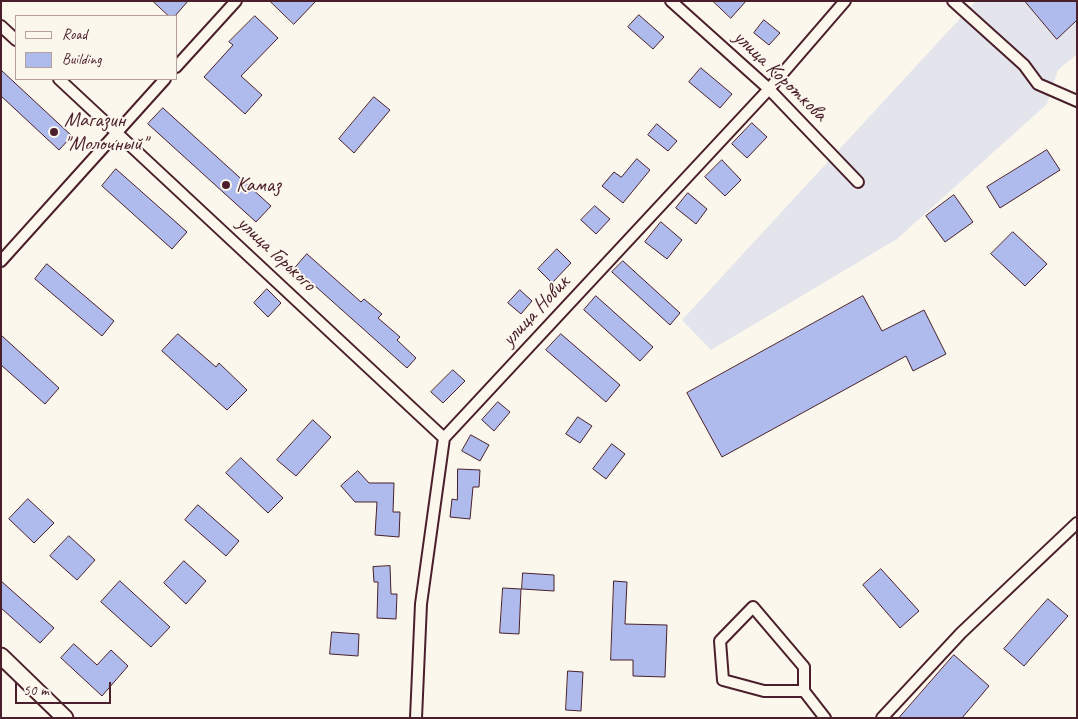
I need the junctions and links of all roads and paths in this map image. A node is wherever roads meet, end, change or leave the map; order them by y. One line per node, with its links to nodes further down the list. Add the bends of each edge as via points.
1 (236, 1): 7 (street)
2 (671, 1): 10 (street, улица Короткова)
3 (845, 1): 10 (street, улица Новик)
4 (952, 1): 11 (street, via 1024,65 1038,84)
5 (1, 26): 6 (street)
6 (15, 39)
7 (178, 65)
8 (60, 80): 12 (street, улица Горького)
9 (165, 80): 12 (street)
10 (769, 89): 13 (street, улица Короткова); 15 (street, улица Новик)
11 (1077, 101)
12 (118, 132): 14 (street); 15 (street, улица Горького)
13 (858, 182)
14 (1, 261)
15 (444, 438): 20 (street, via 421,604)
16 (1077, 523): 22 (street, via 961,633)
17 (1, 656): 19 (main road)
18 (804, 691): 18 (street, via 764,692 723,680 720,641 753,607 804,667); 21 (street)
19 (65, 718)
20 (416, 718)
21 (825, 718)
22 (882, 718)

